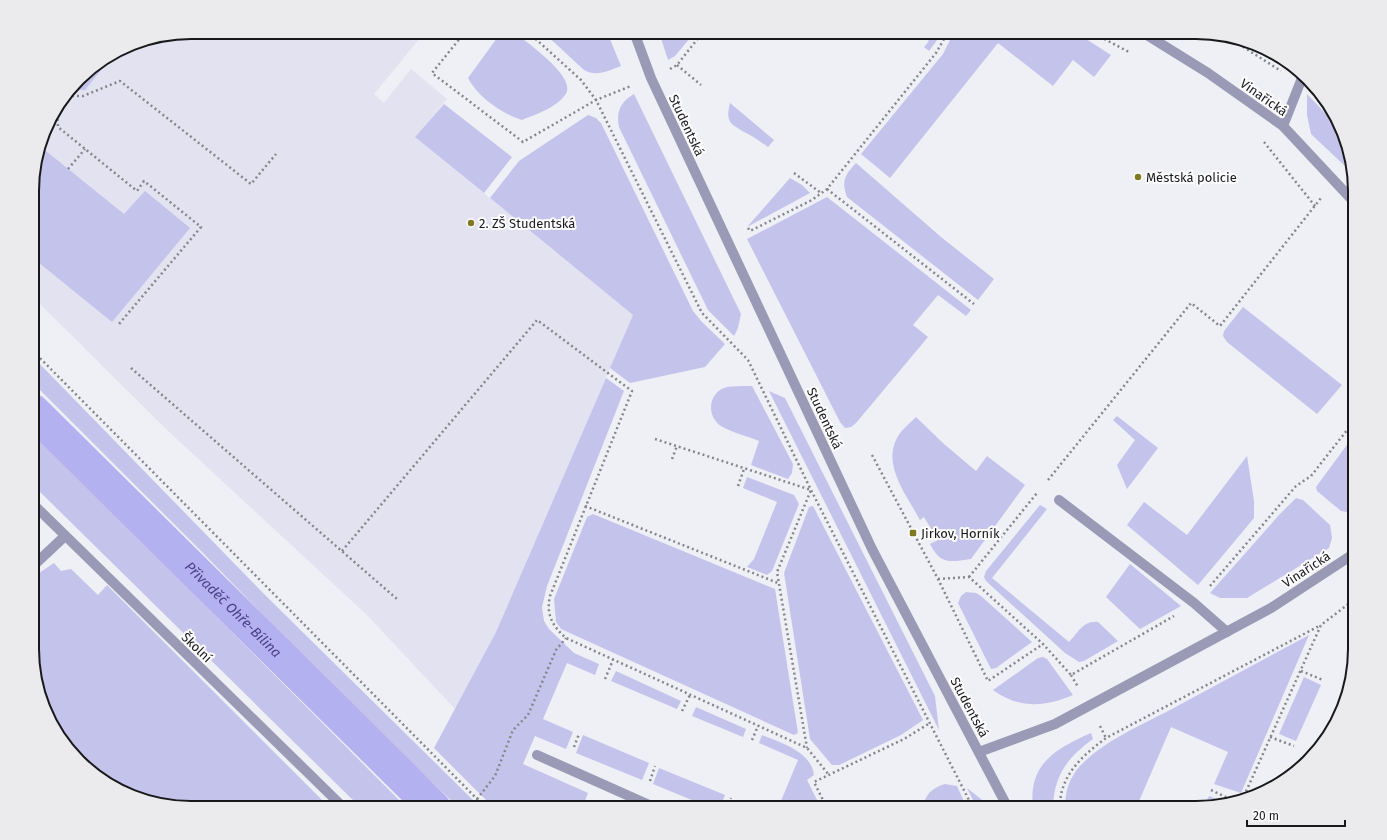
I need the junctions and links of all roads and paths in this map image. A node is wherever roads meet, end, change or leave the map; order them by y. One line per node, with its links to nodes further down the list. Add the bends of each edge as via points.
1 (459, 39): 14 (path, via 432,73 523,142)
2 (536, 39): 14 (path, via 581,80)
3 (637, 39): 10 (street, Studentská)
4 (697, 39): 9 (path)
5 (944, 39): 23 (path, via 936,53)
6 (1104, 39): 8 (path)
7 (1153, 39): 16 (street, Vinařická, via 1208,73)
8 (1133, 55)
9 (677, 65): 10 (path); 12 (path)
10 (651, 78): 14 (path); 72 (street, Studentská, via 872,549)
11 (1301, 82): 16 (street)
12 (701, 85)
13 (73, 96): 19 (path, via 83,96 120,80 251,184)
14 (596, 100): 39 (path, via 702,313 748,360)
15 (57, 118): 18 (path, via 58,127)
16 (1283, 126): 22 (street, Vinařická)
17 (1261, 139): 26 (path)
18 (85, 149): 20 (path); 29 (path, via 137,190 144,181 201,227)
19 (276, 154)
20 (68, 169)
21 (794, 173): 24 (path)
22 (1335, 181): 25 (street, Vinařická); 26 (path)
23 (827, 189): 24 (path); 28 (path)
24 (821, 193): 27 (path, via 750,231)
25 (1348, 195)
26 (1315, 206): 38 (path, via 1220,326 1191,303)
27 (744, 222)
28 (974, 304)
29 (119, 324)
30 (39, 357): 79 (path)
31 (130, 368): 47 (path)
32 (655, 439): 33 (path)
33 (677, 446): 35 (path); 36 (path)
34 (872, 455): 59 (path, via 988,681)
35 (672, 459)
36 (744, 469): 37 (path); 39 (path)
37 (738, 486)
38 (1043, 486)
39 (811, 490): 53 (path, via 777,572); 66 (path)
40 (1038, 492): 52 (path)
41 (1059, 500): 57 (street)
42 (585, 506): 45 (path); 47 (path, via 632,391 537,320); 58 (path, via 548,606 552,622)
43 (39, 510): 46 (street, Školní)
44 (647, 525): 45 (path)
45 (645, 530): 49 (path)
46 (65, 536): 51 (street); 80 (street, Školní)
47 (342, 551): 54 (path)
48 (712, 552): 49 (path)
49 (710, 556): 53 (path)
50 (1348, 558): 57 (street, Vinařická, via 1271,608)
51 (39, 560)
52 (969, 577)
53 (779, 584): 71 (path)
54 (397, 599)
55 (1348, 604): 56 (path)
56 (1321, 625): 61 (path); 86 (path, via 1106,738 1089,750 1073,768 1064,782)
57 (1227, 632): 72 (street, Vinařická, via 1054,724)
58 (566, 638): 60 (path); 79 (path, via 556,650 528,715 513,730 495,776)
59 (1043, 644)
60 (613, 660): 62 (path); 64 (path)
61 (1300, 671): 63 (path); 68 (path)
62 (605, 679)
63 (1323, 680)
64 (690, 695): 65 (path); 67 (path)
65 (682, 711)
66 (930, 723): 74 (path, via 904,739); 84 (path)
67 (758, 726): 69 (path); 71 (path)
68 (1270, 737): 70 (path); 76 (path)
69 (752, 740)
70 (1294, 746)
71 (807, 748): 74 (path)
72 (979, 752): 85 (street, Studentská)
73 (537, 756): 81 (street)
74 (829, 775): 83 (path, via 814,782)
75 (1211, 790): 78 (path)
76 (1245, 793)
77 (731, 798): 82 (path)
78 (1227, 798)
79 (477, 799)
80 (337, 801)
81 (640, 801)
82 (730, 801)
83 (823, 801)
84 (969, 801)
85 (1004, 801)
86 (1060, 801)

